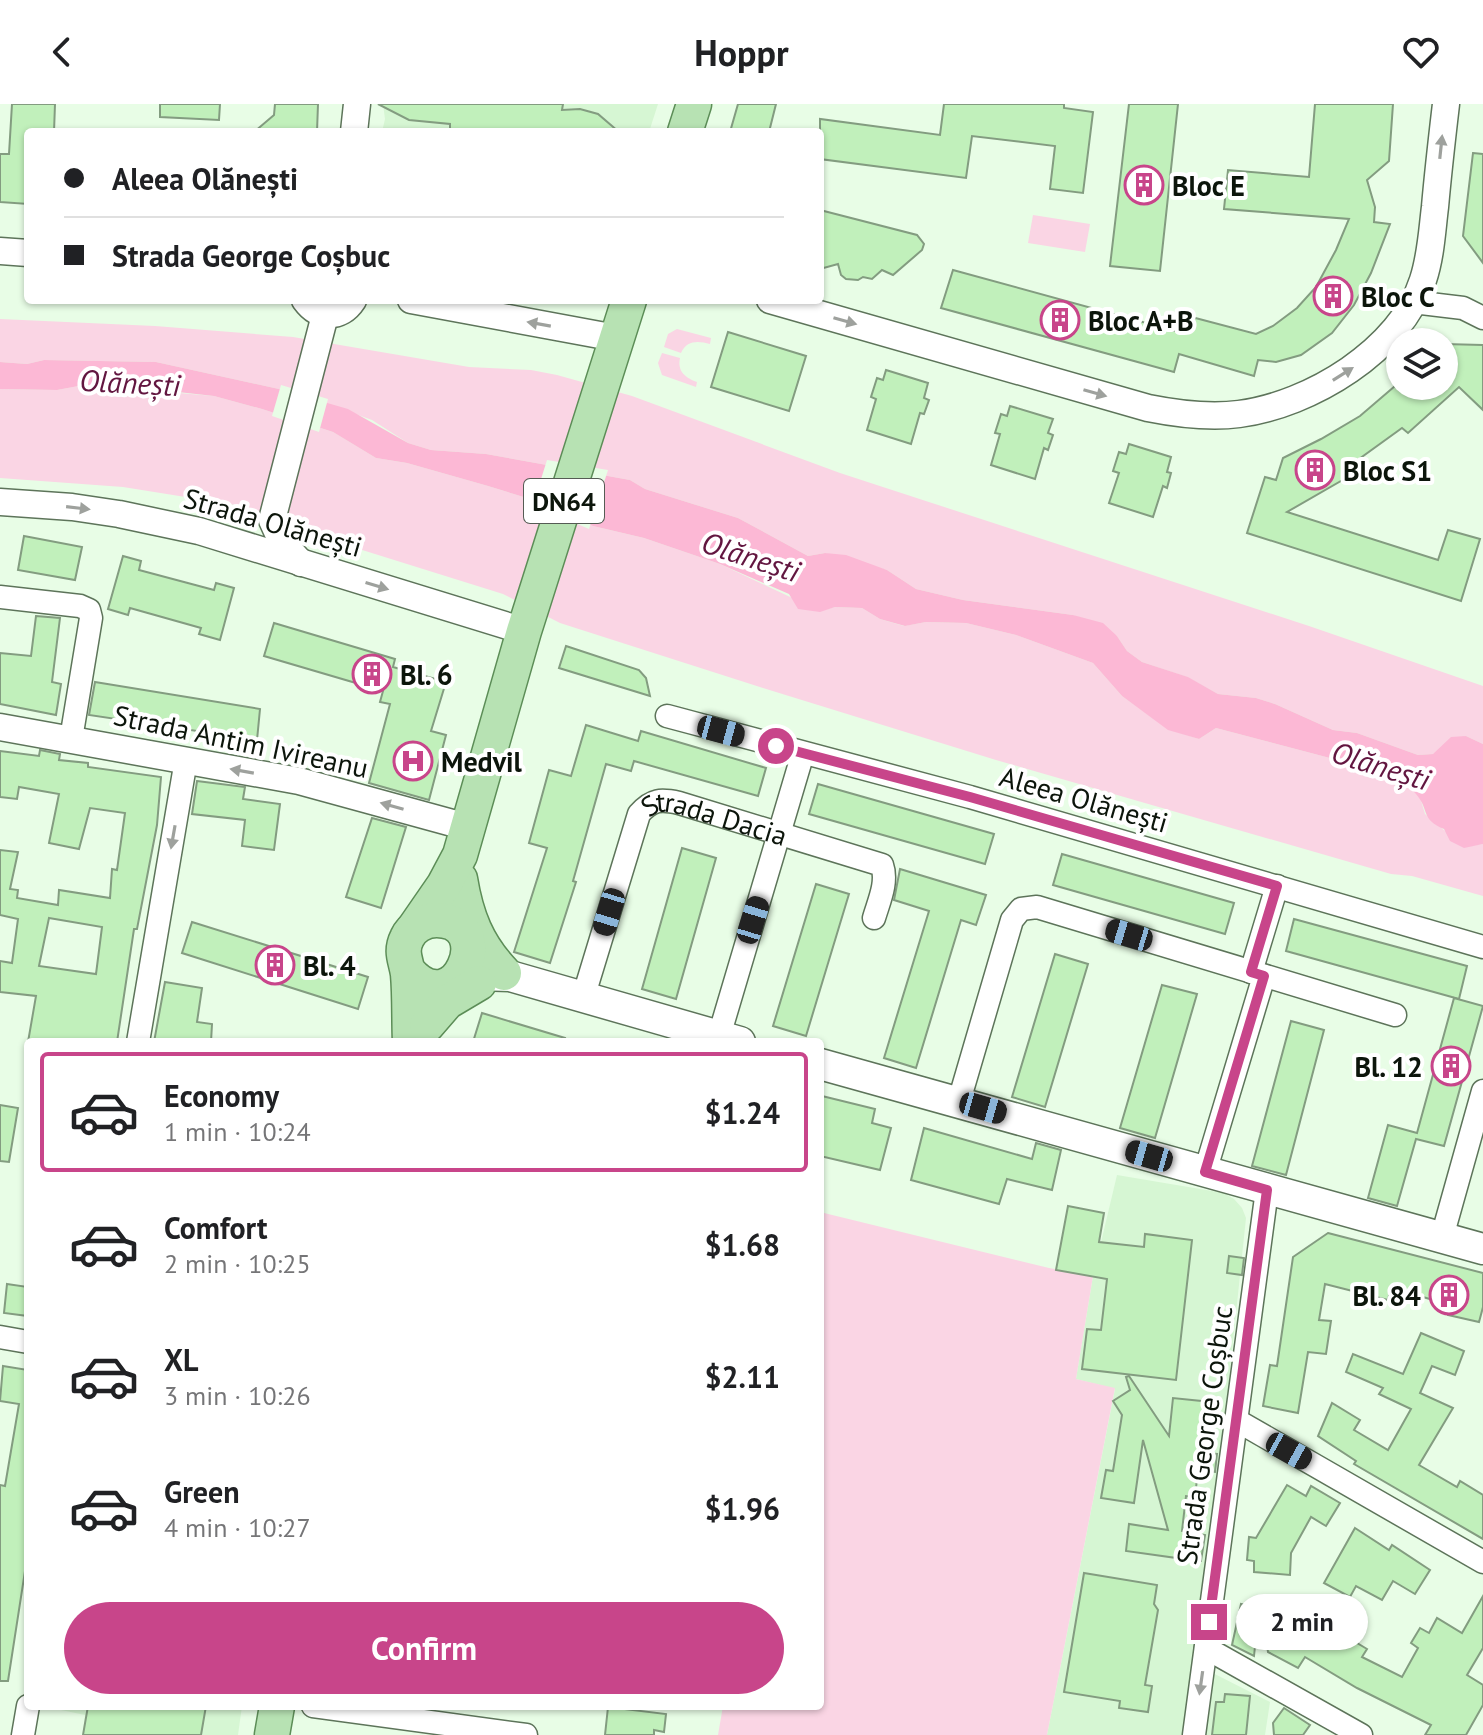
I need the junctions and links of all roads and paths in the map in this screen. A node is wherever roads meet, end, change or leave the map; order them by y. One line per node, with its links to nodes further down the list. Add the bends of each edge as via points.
1 (357, 104): 4 (street)
2 (694, 104): 5 (main road)
3 (1446, 104): 8 (street, one-way to 3, via 1428,260)
4 (354, 128)
5 (686, 128)
6 (0, 251): 7 (street)
7 (24, 253)
8 (1413, 302): 12 (street, one-way to 8, via 1148,408 1201,416 1240,414 1319,389 1381,343); 14 (street, via 1463,308)
9 (349, 304): 13 (street, via 342,312)
10 (433, 304): 15 (street, one-way to 10)
11 (628, 304): 15 (main road, DN64)
12 (784, 304)
13 (315, 307): 17 (street)
14 (1483, 318)
15 (616, 338): 21 (main road, DN64)
16 (0, 502): 18 (street, Strada Olănești, one-way to 18, via 88,509)
17 (272, 520): 18 (street); 19 (street, via 282,542)
18 (199, 531): 19 (street, Strada Olănești)
19 (303, 564): 21 (street, Strada Olănești, one-way to 21)
20 (0, 597): 24 (street, via 89,610)
21 (524, 631): 28 (main road, DN64)
22 (667, 716): 25 (street, Aleea Olănești)
23 (0, 727): 24 (street, Strada Antim Ivireanu)
24 (71, 739): 26 (street, Strada Antim Ivireanu)
25 (803, 753): 27 (street); 29 (street, Aleea Olănești)
26 (186, 760): 28 (street, Strada Antim Ivireanu, one-way to 26, via 310,783); 40 (street, one-way to 40)
27 (779, 833): 30 (street, Strada Dacia, via 882,865 884,885); 37 (street, Strada Dacia, via 679,803 648,803 639,814); 41 (street)
28 (462, 854): 31 (main road, DN64); 33 (main road, DN64); 36 (main road, via 464,905 475,935)
29 (1277, 886): 32 (street, Aleea Olănești); 35 (street)
30 (874, 918)
31 (415, 927): 33 (main road, via 441,921 456,926); 34 (main road, via 404,946)
32 (1483, 947)
33 (461, 959): 34 (main road, via 432,986); 36 (main road); 39 (main road)
34 (408, 971): 39 (main road)
35 (1258, 974): 38 (street); 44 (street, via 1037,907 1021,909 1012,920); 45 (street)
36 (506, 975): 37 (main road); 39 (main road, via 473,985 447,1002)
37 (583, 998): 41 (main road)
38 (1395, 1015)
39 (418, 1036)
40 (139, 1038)
41 (715, 1038)
42 (824, 1065): 44 (main road)
43 (1483, 1091): 47 (street)
44 (959, 1101): 45 (main road)
45 (1205, 1172): 46 (main road)
46 (1267, 1190): 47 (main road); 51 (street, Strada George Coșbuc)
47 (1442, 1237): 48 (main road)
48 (1483, 1249)
49 (0, 1337): 50 (street)
50 (24, 1341)
51 (1236, 1420): 52 (street); 53 (street, Strada George Coșbuc)
52 (1483, 1562)
53 (1206, 1648): 60 (street, Strada George Coșbuc, one-way to 60); 61 (street)
54 (27, 1710): 57 (street)
55 (276, 1710): 58 (main road)
56 (342, 1710): 59 (street)
57 (23, 1735)
58 (272, 1735)
59 (526, 1735)
60 (1194, 1735)
61 (1361, 1735)

